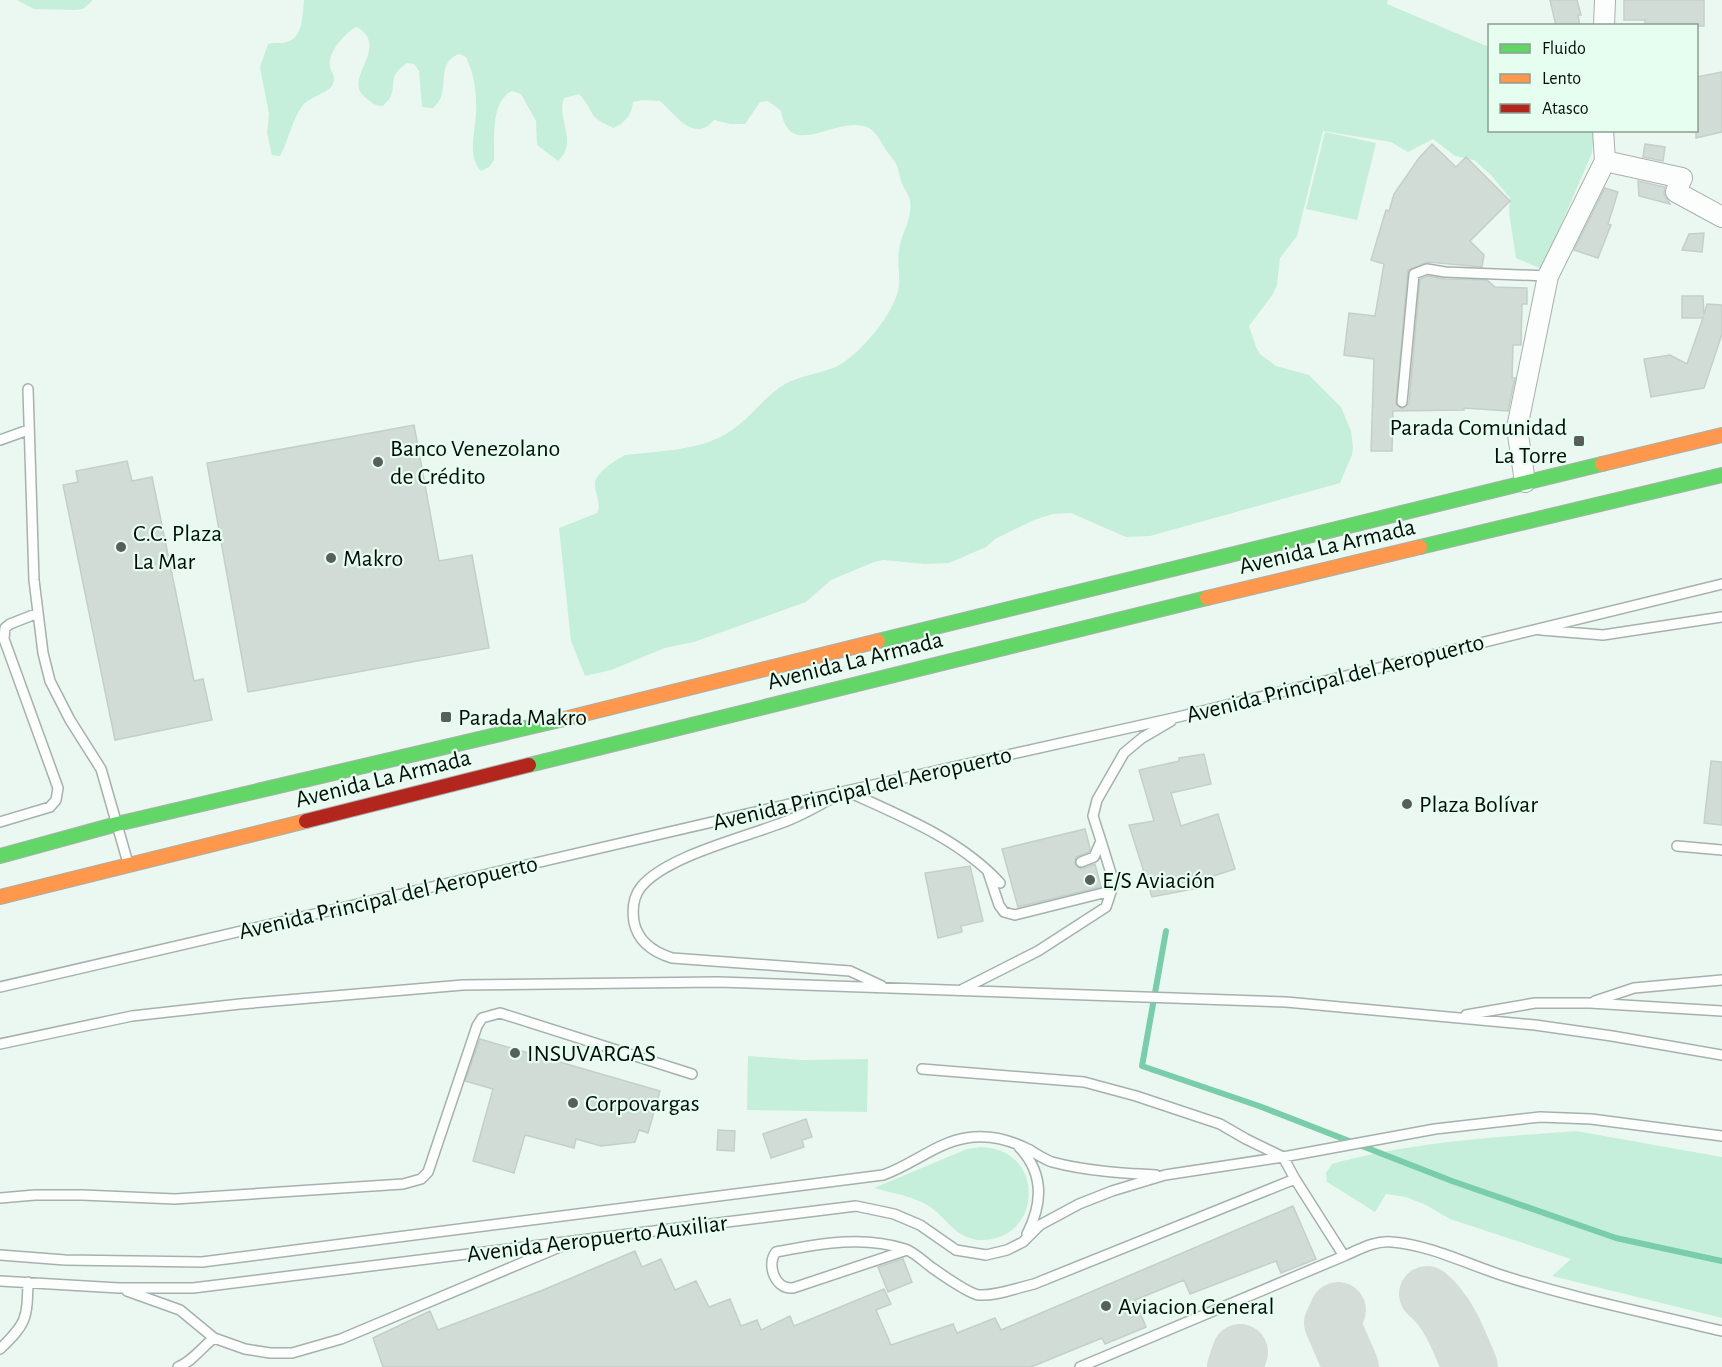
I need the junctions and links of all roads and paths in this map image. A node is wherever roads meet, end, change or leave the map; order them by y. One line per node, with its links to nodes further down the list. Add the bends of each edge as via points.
1 (1605, 0): 2 (street)
2 (1604, 24)
3 (1603, 132): 4 (street)
4 (1605, 161): 5 (street, via 1682,178 1676,192); 6 (street)
5 (1722, 217)
6 (1548, 276): 8 (lane, via 1427,269 1414,274); 13 (street, via 1517,428)
7 (28, 388): 9 (lane)
8 (1402, 402)
9 (28, 430): 11 (lane); 15 (lane)
10 (1722, 435): 13 (main road, Avenida La Armada)
11 (0, 440)
12 (1722, 475): 29 (main road, Avenida La Armada, via 991,650)
13 (1525, 483): 23 (main road, Avenida La Armada, via 601,711)
14 (1722, 584): 19 (lane, Avenida Principal del Aeropuerto)
15 (38, 613): 22 (lane, via 10,624 5,628 4,639 58,788 56,800 50,807); 23 (lane, via 50,681 101,769)
16 (1722, 617): 17 (lane)
17 (1690, 623): 18 (lane); 19 (lane, via 1603,635)
18 (1722, 623)
19 (1532, 630): 20 (lane, Avenida Principal del Aeropuerto)
20 (1178, 717): 21 (lane, Avenida Principal del Aeropuerto); 24 (lane, via 1124,753 1097,800 1093,816)
21 (846, 791): 30 (lane, via 902,815); 35 (lane, Avenida Principal del Aeropuerto); 36 (lane, via 785,822 724,843 655,875 636,895 634,924 648,947 672,958 850,971)
22 (0, 822)
23 (117, 824): 27 (main road, Avenida La Armada); 29 (lane)
24 (1101, 841): 28 (lane, via 1094,856); 32 (lane, via 1114,884)
25 (1677, 846): 26 (lane)
26 (1722, 850)
27 (0, 856)
28 (1081, 862)
29 (128, 865): 33 (main road, Avenida La Armada)
30 (987, 869): 31 (lane); 32 (lane, via 999,905 1004,912 1015,915)
31 (1000, 883)
32 (1112, 891): 37 (lane, via 1106,907 1038,951)
33 (0, 897)
34 (1722, 980): 38 (lane, via 1634,988)
35 (0, 987)
36 (886, 988): 37 (lane); 41 (lane, via 717,982 463,985 132,1016)
37 (961, 991): 40 (lane, via 1286,1002)
38 (1590, 1003): 39 (lane); 40 (lane, via 1535,1003)
39 (1722, 1011)
40 (1455, 1017): 42 (lane, via 1612,1036)
41 (0, 1044)
42 (1722, 1055)
43 (922, 1069): 47 (lane, via 1084,1082 1220,1124)
44 (692, 1074): 50 (lane, via 500,1013 482,1018 477,1026 428,1172 421,1179 403,1184 175,1200 82,1195)
45 (1722, 1136): 47 (lane, Avenida Aeropuerto Auxiliar, via 1591,1119 1540,1117 1435,1130)
46 (1013, 1142): 48 (lane, Avenida Aeropuerto Auxiliar, via 1050,1161 1117,1173); 52 (lane, via 1035,1168 1038,1189 1035,1217); 54 (lane, Avenida Aeropuerto Auxiliar, via 986,1136 964,1138 883,1174 202,1262)
47 (1283, 1157): 48 (lane, Avenida Aeropuerto Auxiliar); 49 (lane)
48 (1165, 1175): 52 (lane, Avenida Aeropuerto Auxiliar, via 1079,1204 1040,1225)
49 (1295, 1179): 53 (lane, via 1034,1284 1003,1292 977,1295); 55 (lane)
50 (0, 1198)
51 (574, 1241): 52 (lane, Avenida Aeropuerto Auxiliar, via 856,1206 920,1224 956,1250 973,1255 997,1253); 58 (lane, Avenida Aeropuerto Auxiliar, via 193,1288); 60 (lane, via 314,1348 270,1353)
52 (1023, 1242)
53 (907, 1250): 53 (lane, via 786,1289 772,1269 776,1252 830,1242 872,1243)
54 (0, 1255)
55 (1344, 1256): 59 (lane, via 1389,1241 1573,1295); 64 (lane)
56 (0, 1281): 57 (lane, Avenida Aeropuerto Auxiliar)
57 (28, 1282): 58 (lane, Avenida Aeropuerto Auxiliar); 61 (lane, via 24,1321 18,1333)
58 (119, 1288): 60 (lane, via 180,1310)
59 (1722, 1331)
60 (214, 1338): 62 (lane, via 201,1348)
61 (0, 1349)
62 (191, 1365): 63 (lane)
63 (178, 1367)
64 (1080, 1367)

